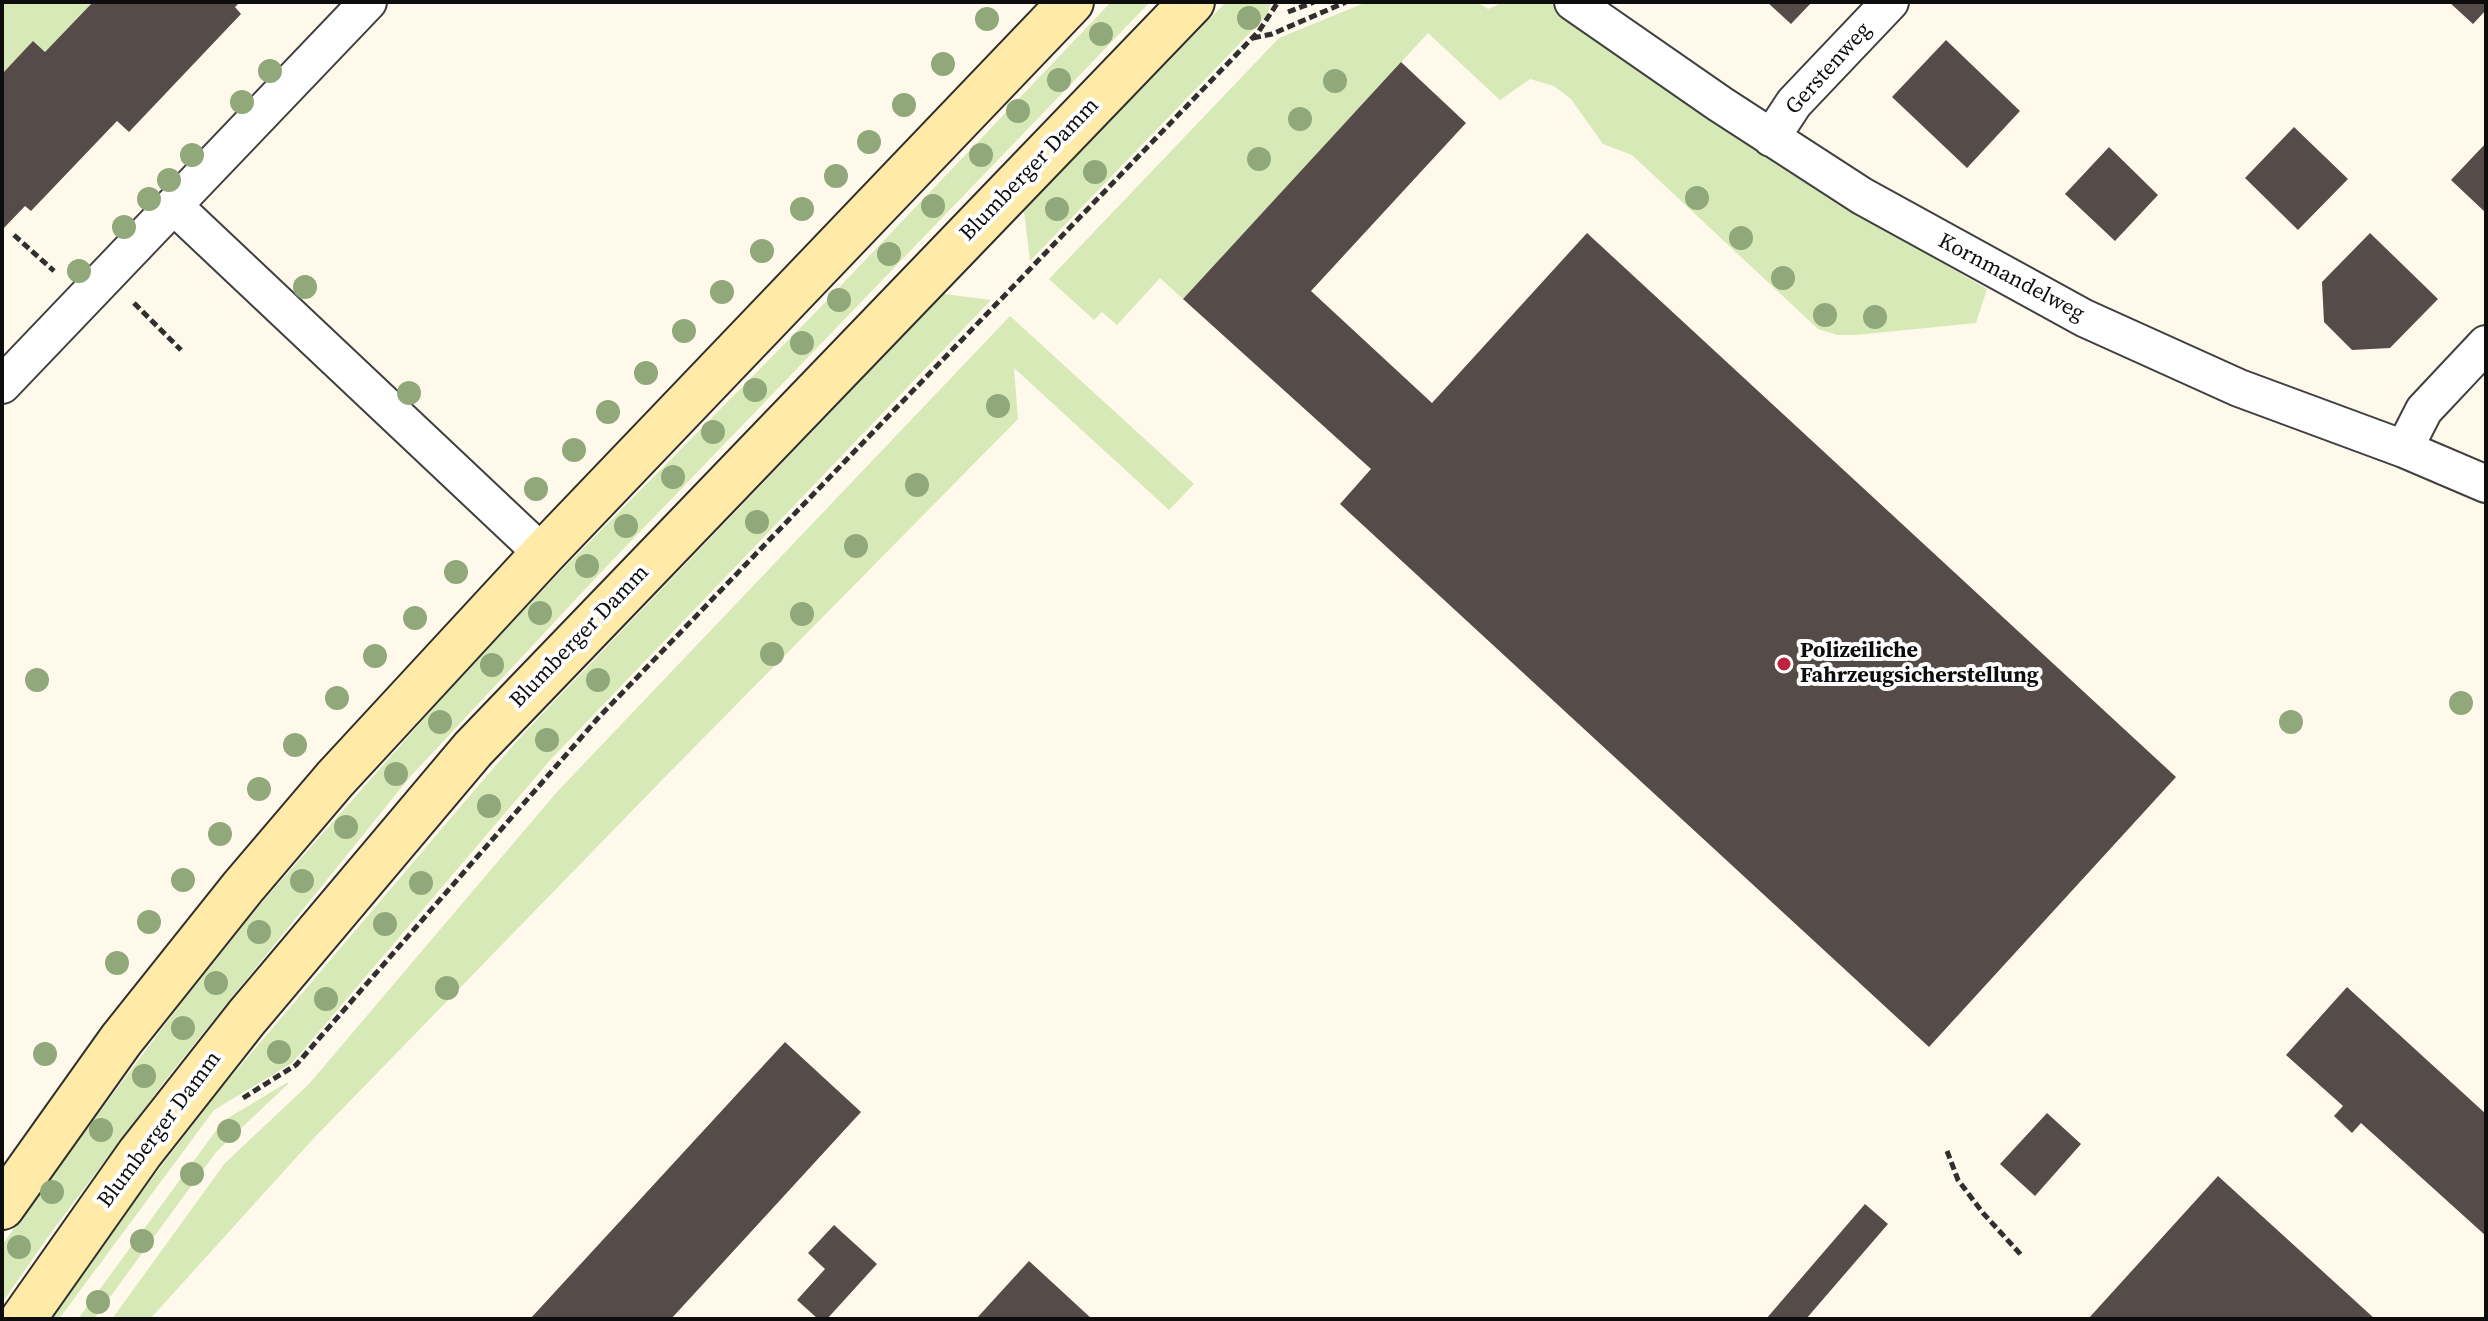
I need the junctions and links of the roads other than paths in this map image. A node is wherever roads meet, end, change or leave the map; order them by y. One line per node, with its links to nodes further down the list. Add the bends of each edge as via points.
1 (368, 2): 7 (street)
2 (1071, 2): 12 (main road)
3 (1192, 2): 14 (main road, Blumberger Damm, via 473,749 247,1017 140,1153)
4 (1573, 2): 6 (street, Kornmandelweg)
5 (1890, 2): 6 (street, Gerstenweg, via 1794,103)
6 (1771, 138): 10 (street, Kornmandelweg, via 1862,196 2084,318 2239,388)
7 (174, 206): 9 (street); 12 (street)
8 (2486, 344): 10 (street, via 2424,410)
9 (2, 385)
10 (2404, 449): 11 (street, Kornmandelweg)
11 (2486, 484)
12 (543, 554): 13 (main road, via 243,887 121,1040)
13 (2, 1207)
14 (23, 1319)

